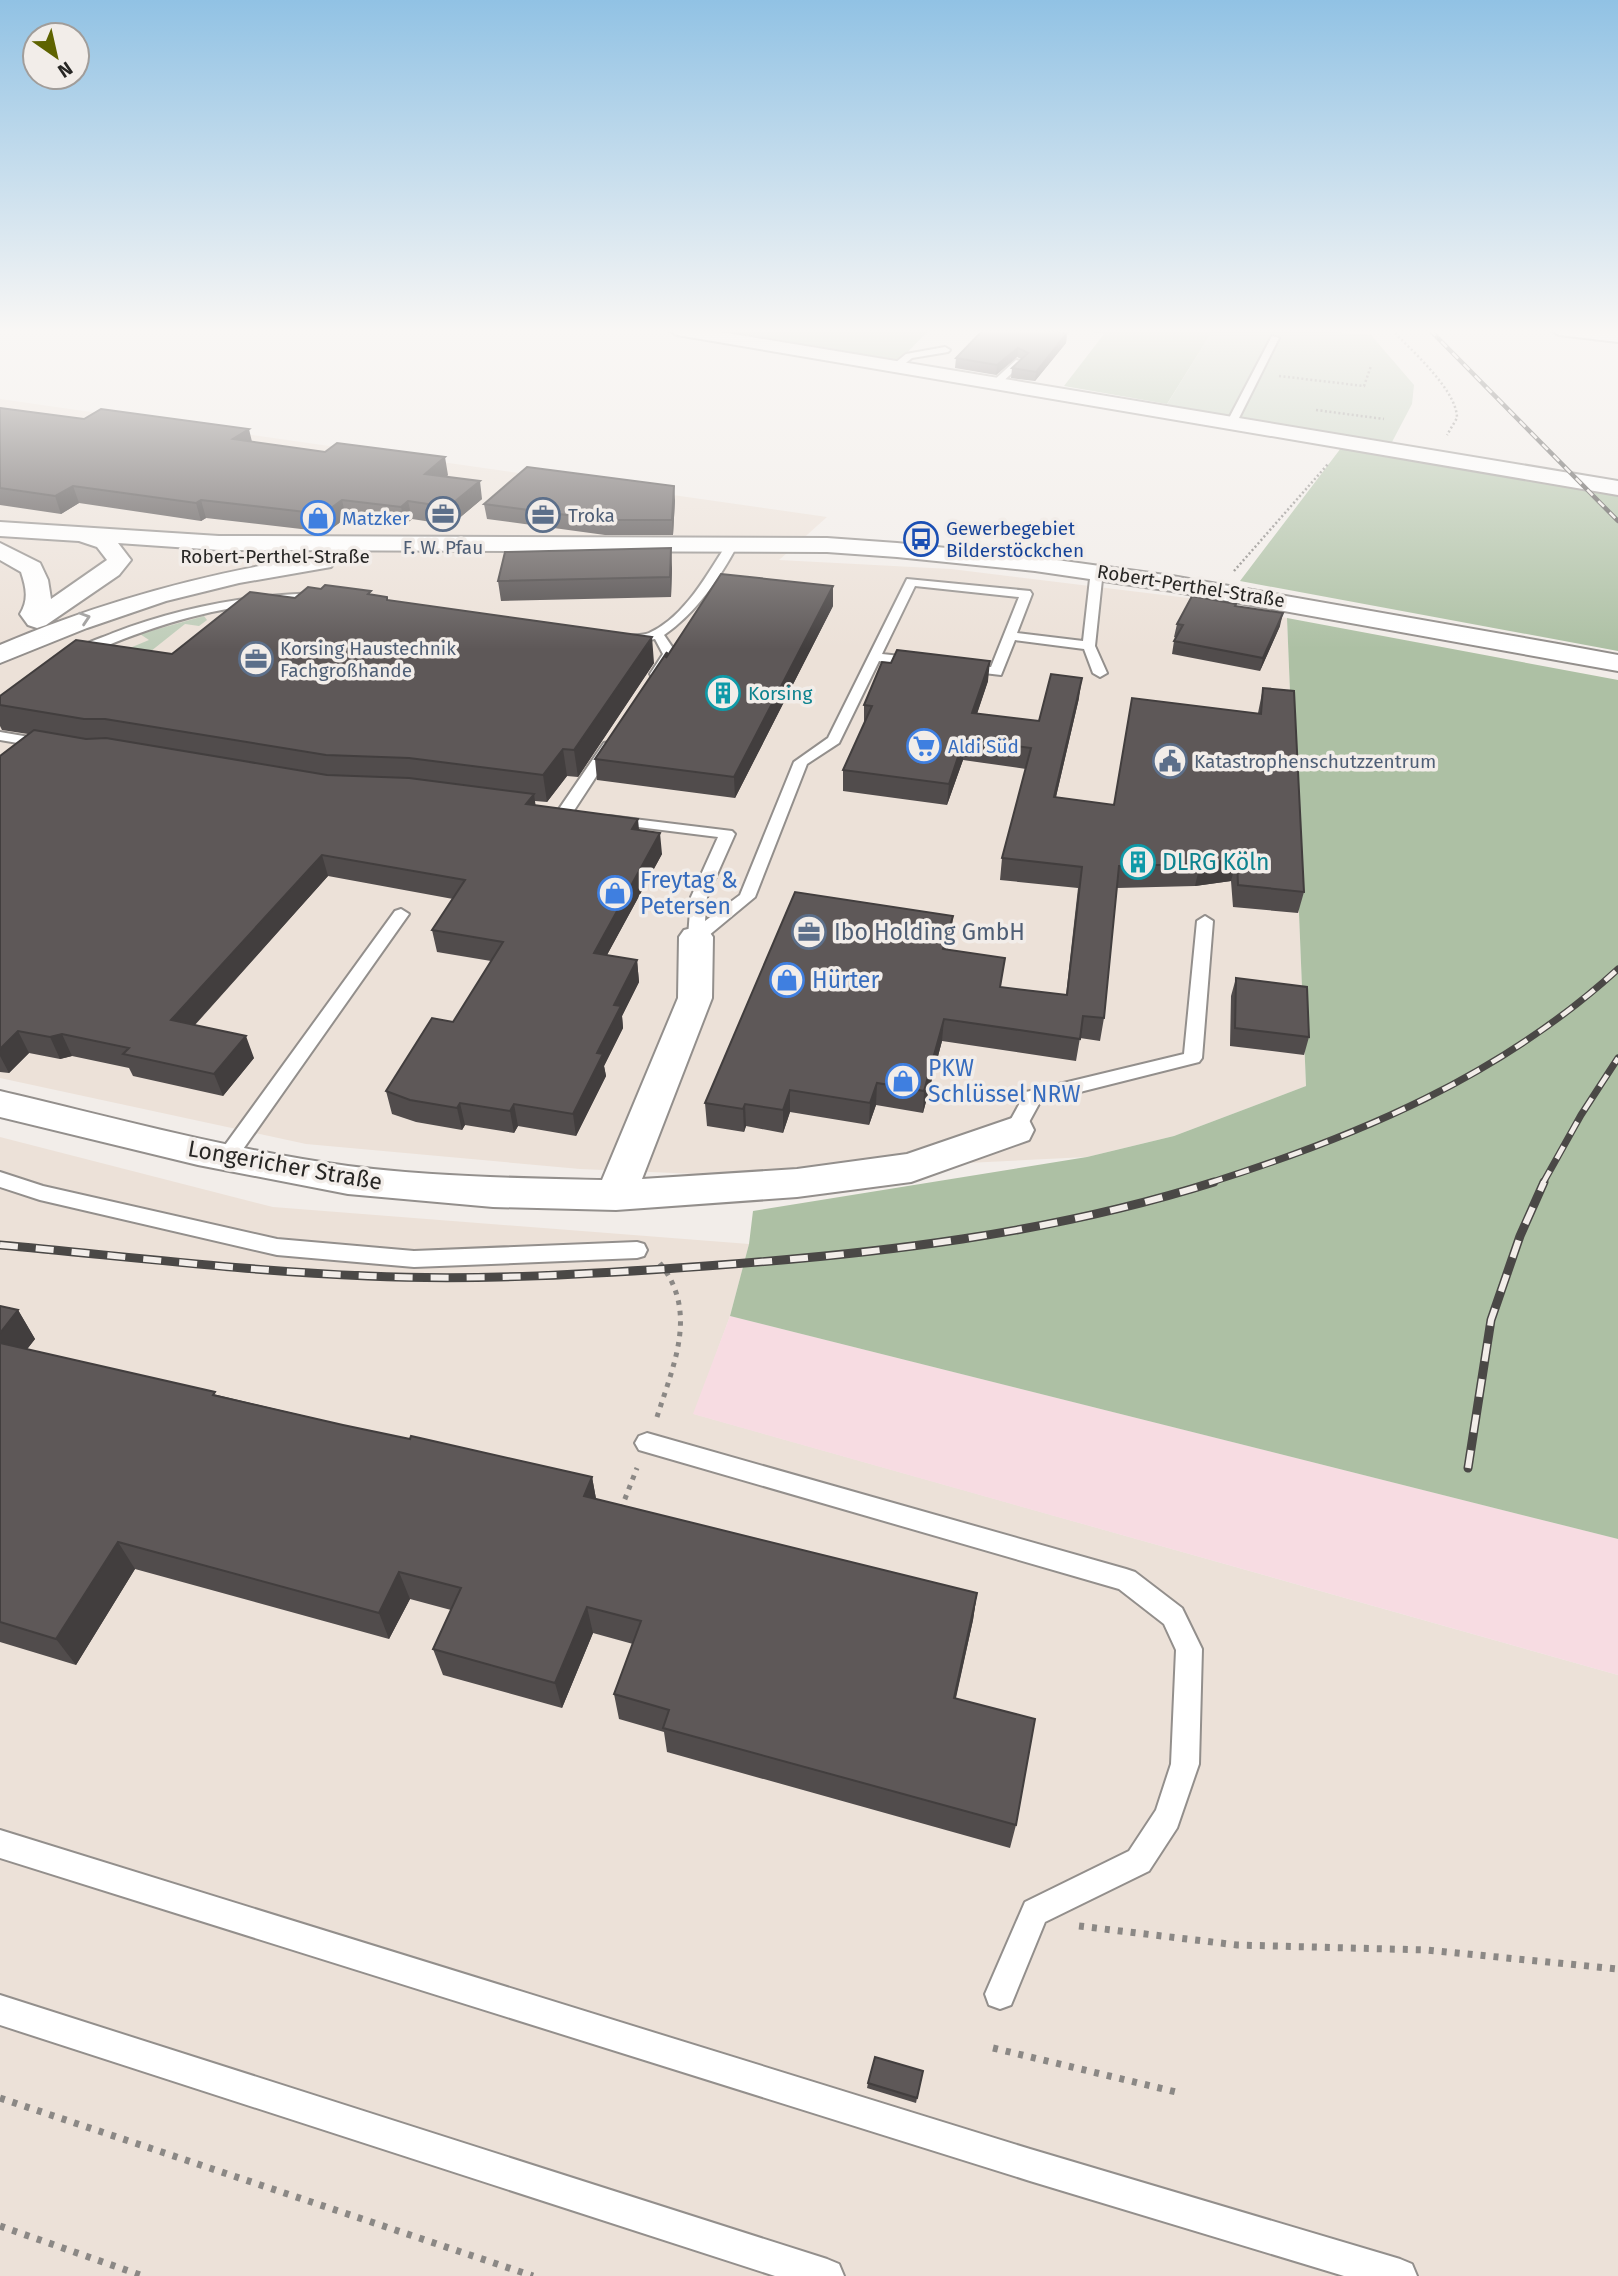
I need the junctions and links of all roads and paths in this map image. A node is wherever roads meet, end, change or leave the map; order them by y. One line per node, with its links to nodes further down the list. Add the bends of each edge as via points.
1 (1306, 436): 3 (main road)
2 (1446, 436): 3 (path)
3 (1408, 453): 5 (main road)
4 (1337, 458): 14 (path, via 1225,581)
5 (1618, 488)
6 (0, 529): 7 (main road, Robert-Perthel-Straße)
7 (84, 535): 8 (main road, Robert-Perthel-Straße); 11 (main road, via 105,542)
8 (172, 541): 9 (main road, Robert-Perthel-Straße); 11 (main road)
9 (725, 544): 12 (main road, Robert-Perthel-Straße); 13 (main road, Robert-Perthel-Straße, via 916,550); 19 (lane, via 721,568)
10 (0, 547): 11 (main road, Robert-Perthel-Straße); 18 (main road, via 32,568 39,591 39,607)
11 (116, 556): 12 (main road, Robert-Perthel-Straße); 18 (main road, via 119,560 111,570 52,612)
12 (363, 556): 23 (main road, one-way to 12, via 69,624 181,589)
13 (1097, 570): 14 (main road, Robert-Perthel-Straße); 22 (lane)
14 (1226, 591): 26 (main road, Robert-Perthel-Straße)
15 (337, 599): 16 (lane, via 292,596)
16 (221, 606): 17 (lane); 25 (lane, via 138,629 71,656)
17 (216, 622)
18 (18, 629)
19 (657, 634): 21 (lane, via 642,639); 28 (lane, via 670,654)
20 (1010, 636): 22 (lane); 24 (lane, via 996,671); 24 (lane, via 1026,594 911,582)
21 (609, 638)
22 (1089, 646): 27 (lane)
23 (0, 655)
24 (874, 657): 34 (lane, via 834,740 802,762 747,897)
25 (99, 660)
26 (1618, 663)
27 (1100, 673)
28 (648, 688)
29 (618, 733): 34 (lane, via 572,813 727,834 699,897)
30 (0, 736): 31 (lane)
31 (67, 748)
32 (401, 914): 37 (lane)
33 (1205, 921): 36 (lane, via 1193,1058 1033,1097)
34 (696, 937): 39 (main road, via 695,998)
35 (0, 1104): 37 (main road, Longericher Straße)
36 (1015, 1130): 39 (main road, Longericher Straße, via 911,1168 797,1184)
37 (227, 1157): 39 (main road, Longericher Straße, via 348,1180 493,1192)
38 (0, 1180): 40 (lane, via 277,1247 414,1259)
39 (616, 1195)
40 (636, 1250): 41 (path, via 658,1261 679,1287 682,1320)
41 (647, 1443): 42 (path); 44 (lane, via 1126,1580 1173,1616 1189,1649 1189,1662 1185,1764 1167,1818 1139,1861 1035,1912)
42 (616, 1521)
43 (0, 1844): 55 (lane)
44 (1032, 1919): 45 (path, via 1237,1945 1427,1950); 46 (lane)
45 (1618, 1969)
46 (1000, 1994)
47 (0, 2010): 54 (lane)
48 (993, 2048): 49 (path)
49 (1176, 2092)
50 (0, 2098): 53 (path)
51 (0, 2225): 52 (path)
52 (143, 2276)
53 (533, 2276)
54 (827, 2276)
55 (1399, 2276)

